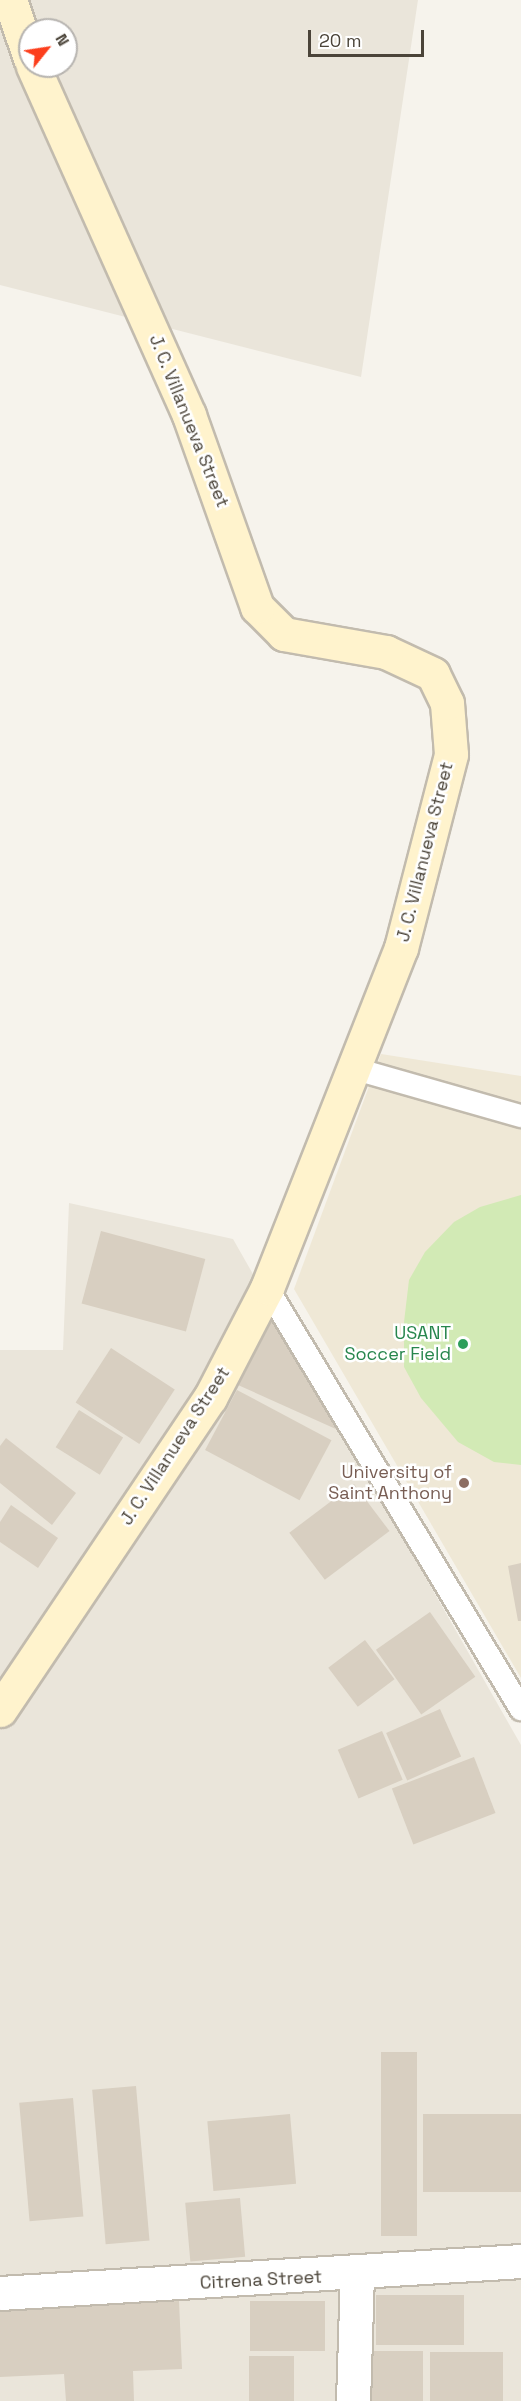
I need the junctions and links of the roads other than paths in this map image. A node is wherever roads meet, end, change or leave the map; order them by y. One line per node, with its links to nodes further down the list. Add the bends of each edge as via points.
1 (7, 2): 2 (street)
2 (18, 29)
3 (38, 78): 4 (street, J. C. Villanueva Street, via 189,415 257,607 284,634 386,652 433,674 447,703 451,754 437,822 401,948)
4 (352, 1068): 5 (lane); 6 (street, J. C. Villanueva Street)
5 (521, 1116)
6 (267, 1288): 7 (lane); 8 (street, J. C. Villanueva Street, via 210,1398)
7 (521, 1708)
8 (0, 1710)
9 (521, 2261): 10 (street, Citrena Street)
10 (357, 2275): 11 (street, Citrena Street); 12 (street)
11 (0, 2293)
12 (353, 2401)

